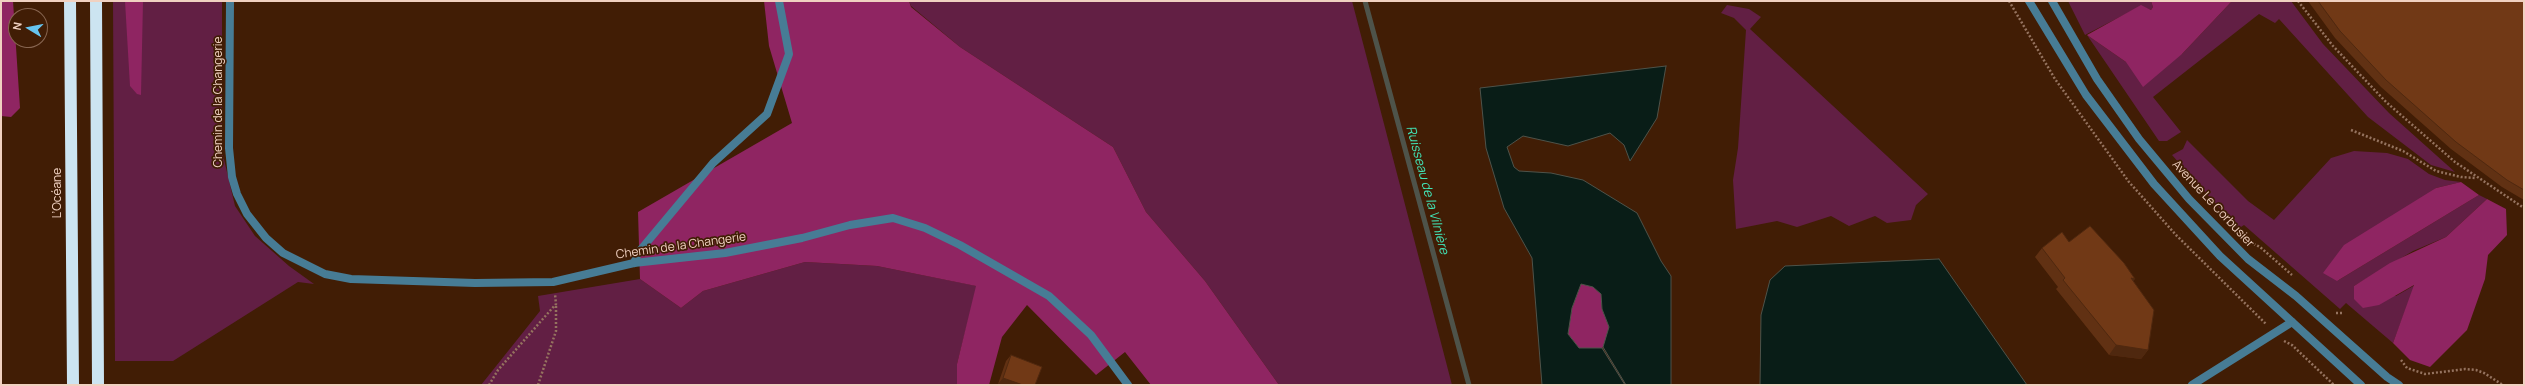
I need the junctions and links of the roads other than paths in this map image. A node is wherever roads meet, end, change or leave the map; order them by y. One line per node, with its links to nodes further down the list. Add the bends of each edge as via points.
1 (70, 1): 9 (highway, L’Océane)
2 (96, 1): 10 (highway)
3 (230, 1): 7 (street, Chemin de la Changerie, via 229,148 232,177 247,214 266,238 283,253 324,274 352,279 475,283 553,282)
4 (779, 1): 7 (street, via 789,54 767,114 713,163 638,254)
5 (2029, 1): 8 (street, via 2075,78 2134,160 2220,256)
6 (2052, 1): 14 (street, Avenue Le Corbusier, via 2097,79 2139,138 2189,199 2248,259 2296,296)
7 (634, 263): 11 (street, Chemin de la Changerie, via 725,253 893,218 925,228 960,245 1049,296 1091,335)
8 (2292, 322): 12 (street); 13 (street)
9 (73, 385)
10 (98, 385)
11 (1128, 385)
12 (2192, 385)
13 (2360, 385)
14 (2399, 385)

